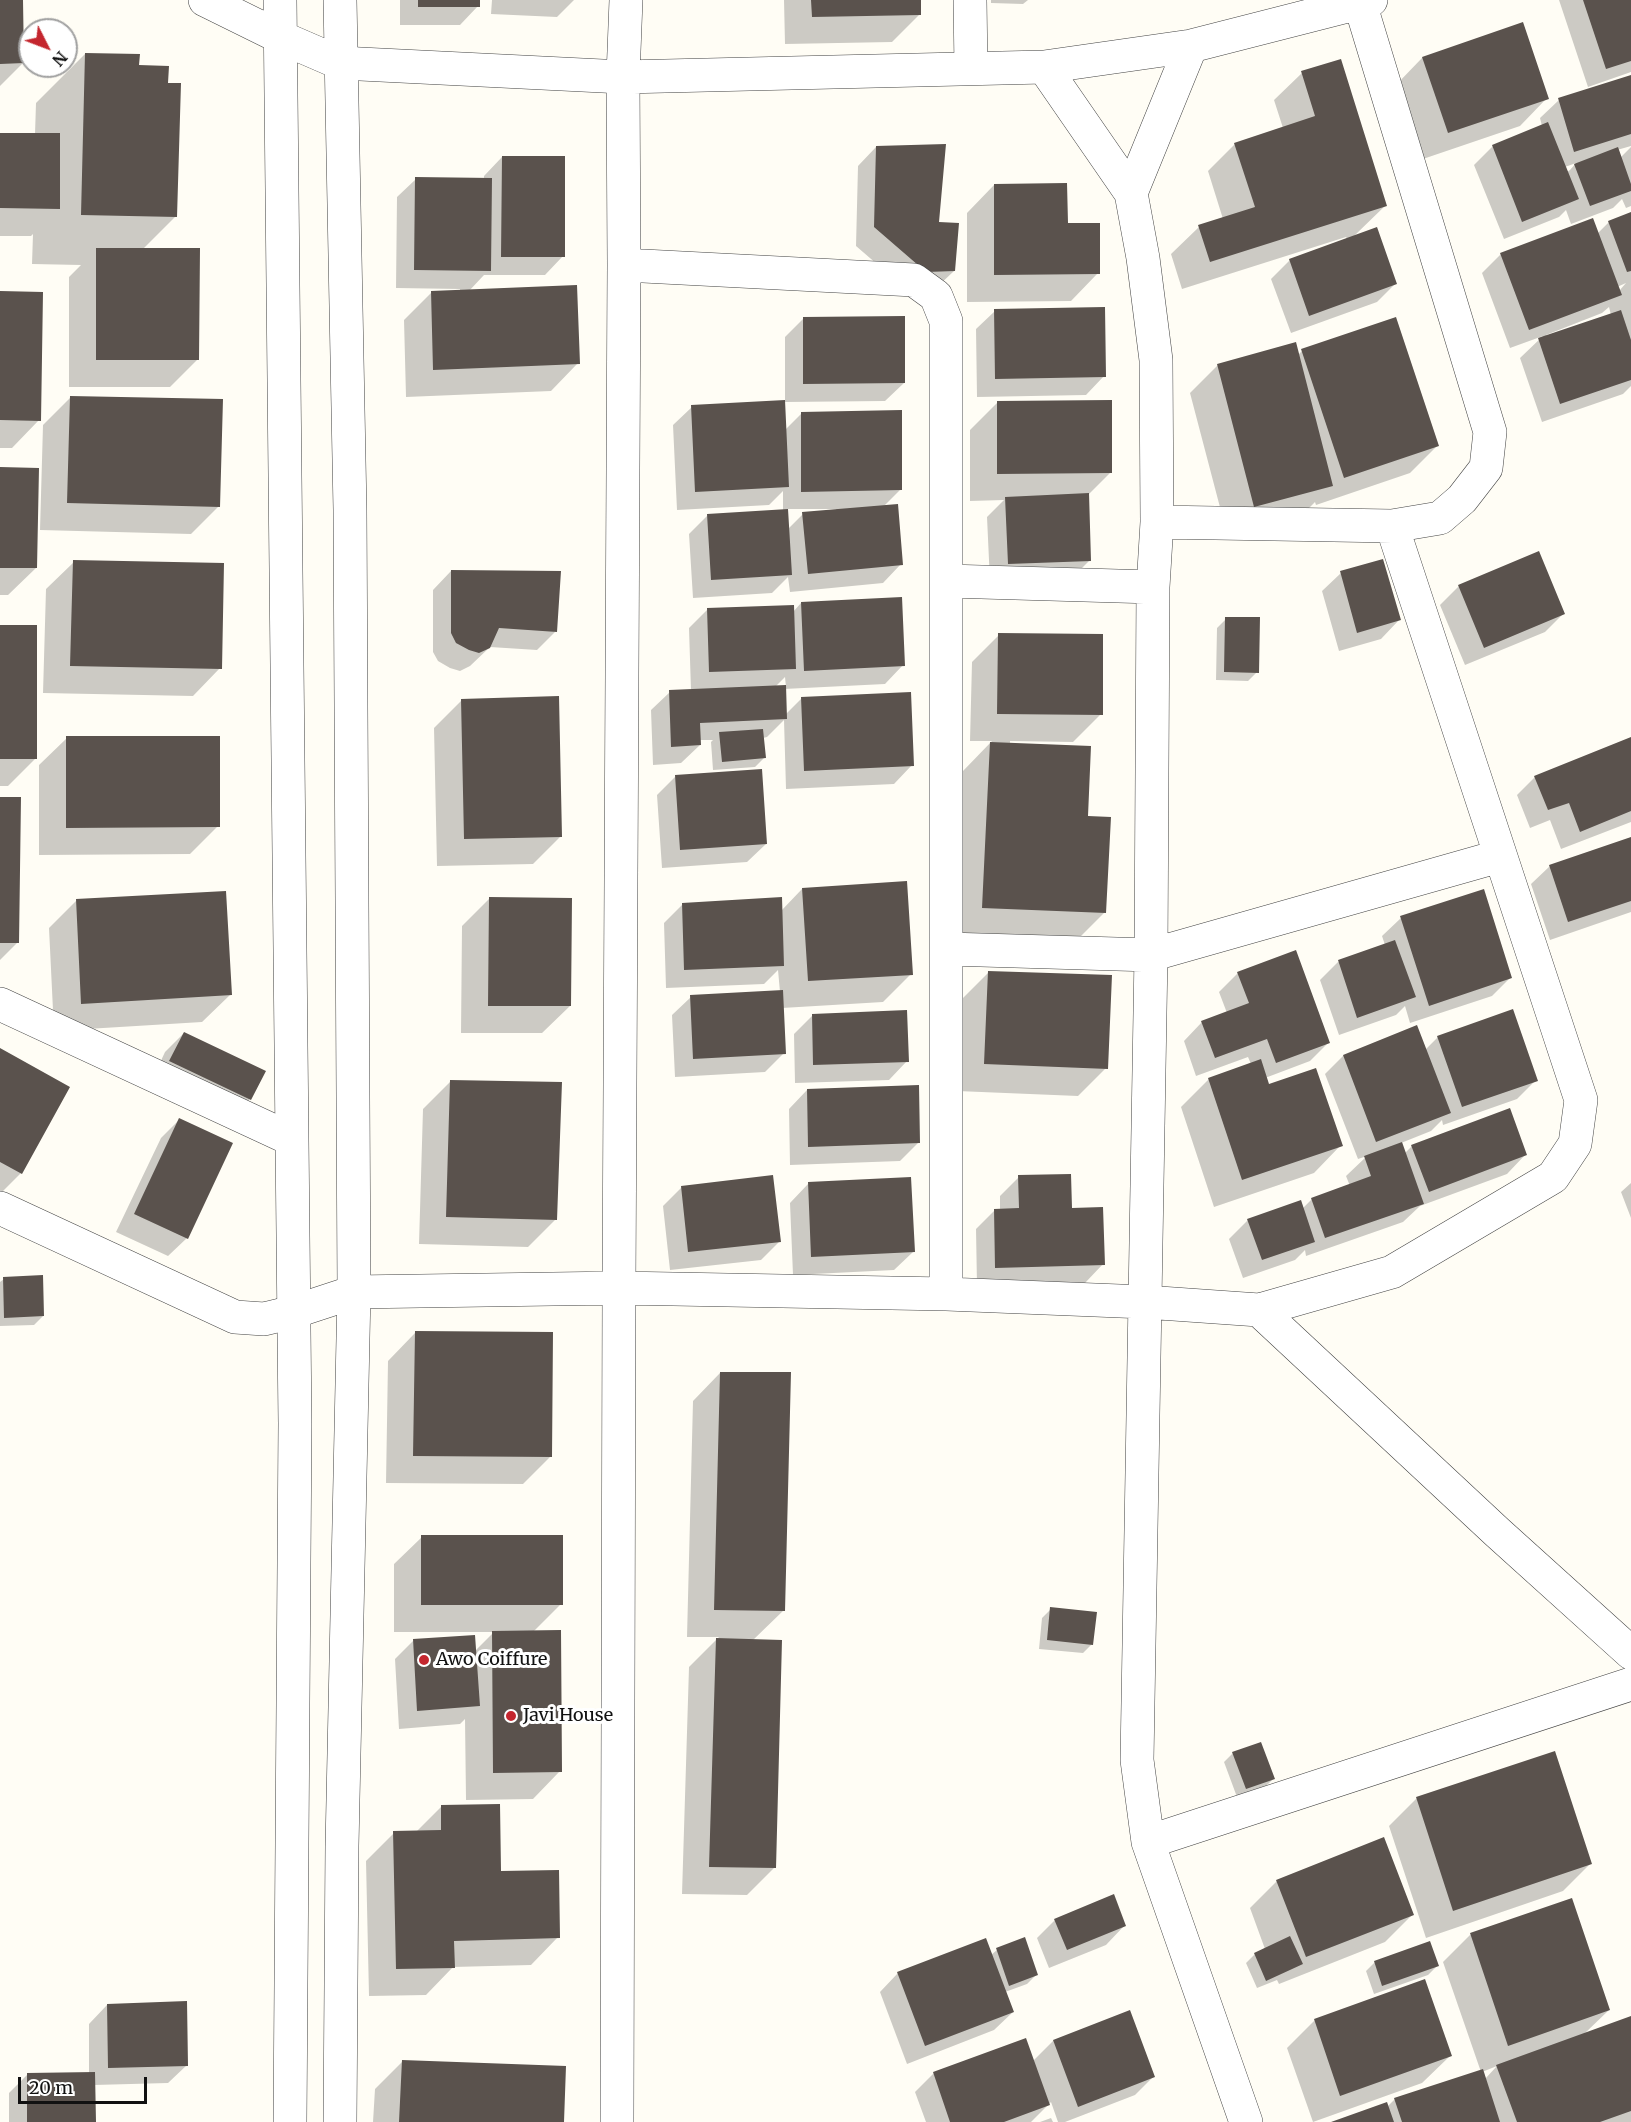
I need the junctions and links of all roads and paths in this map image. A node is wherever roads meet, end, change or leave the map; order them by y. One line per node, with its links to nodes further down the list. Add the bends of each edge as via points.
1 (205, 0): 7 (street)
2 (280, 0): 7 (street)
3 (340, 0): 9 (street)
4 (626, 0): 12 (street)
5 (970, 0): 11 (street)
6 (1363, 1): 8 (street); 16 (street, via 1490,432 1486,468 1462,499 1440,518)
7 (280, 37): 9 (street); 23 (street)
8 (1191, 46): 10 (street); 13 (street)
9 (340, 63): 12 (street); 26 (street, via 351,510)
10 (1044, 67): 11 (street); 13 (street)
11 (971, 68): 12 (street)
12 (623, 77): 14 (street)
13 (1131, 193): 15 (street, via 1156,360)
14 (624, 265): 17 (street, via 914,280 936,296 946,321); 25 (street)
15 (1157, 522): 16 (street); 18 (street)
16 (1392, 526): 19 (street)
17 (947, 581): 18 (street); 20 (street)
18 (1153, 587): 21 (street)
19 (1500, 856): 21 (street); 29 (street, via 1581,1100 1575,1144 1553,1177 1392,1272)
20 (947, 950): 21 (street); 27 (street)
21 (1151, 955): 28 (street)
22 (0, 1004): 23 (street)
23 (291, 1139): 30 (street)
24 (0, 1208): 30 (street, via 235,1317 264,1319)
25 (619, 1288): 26 (street); 27 (street); 36 (street)
26 (354, 1292): 30 (street); 35 (street)
27 (946, 1294): 28 (street)
28 (1145, 1302): 29 (street); 33 (street, via 1137,1760)
29 (1259, 1310): 31 (street)
30 (293, 1312): 34 (street)
31 (1631, 1653)
32 (1631, 1684): 33 (street)
33 (1149, 1842): 37 (street)
34 (290, 2122)
35 (340, 2122)
36 (617, 2122)
37 (1246, 2122)

